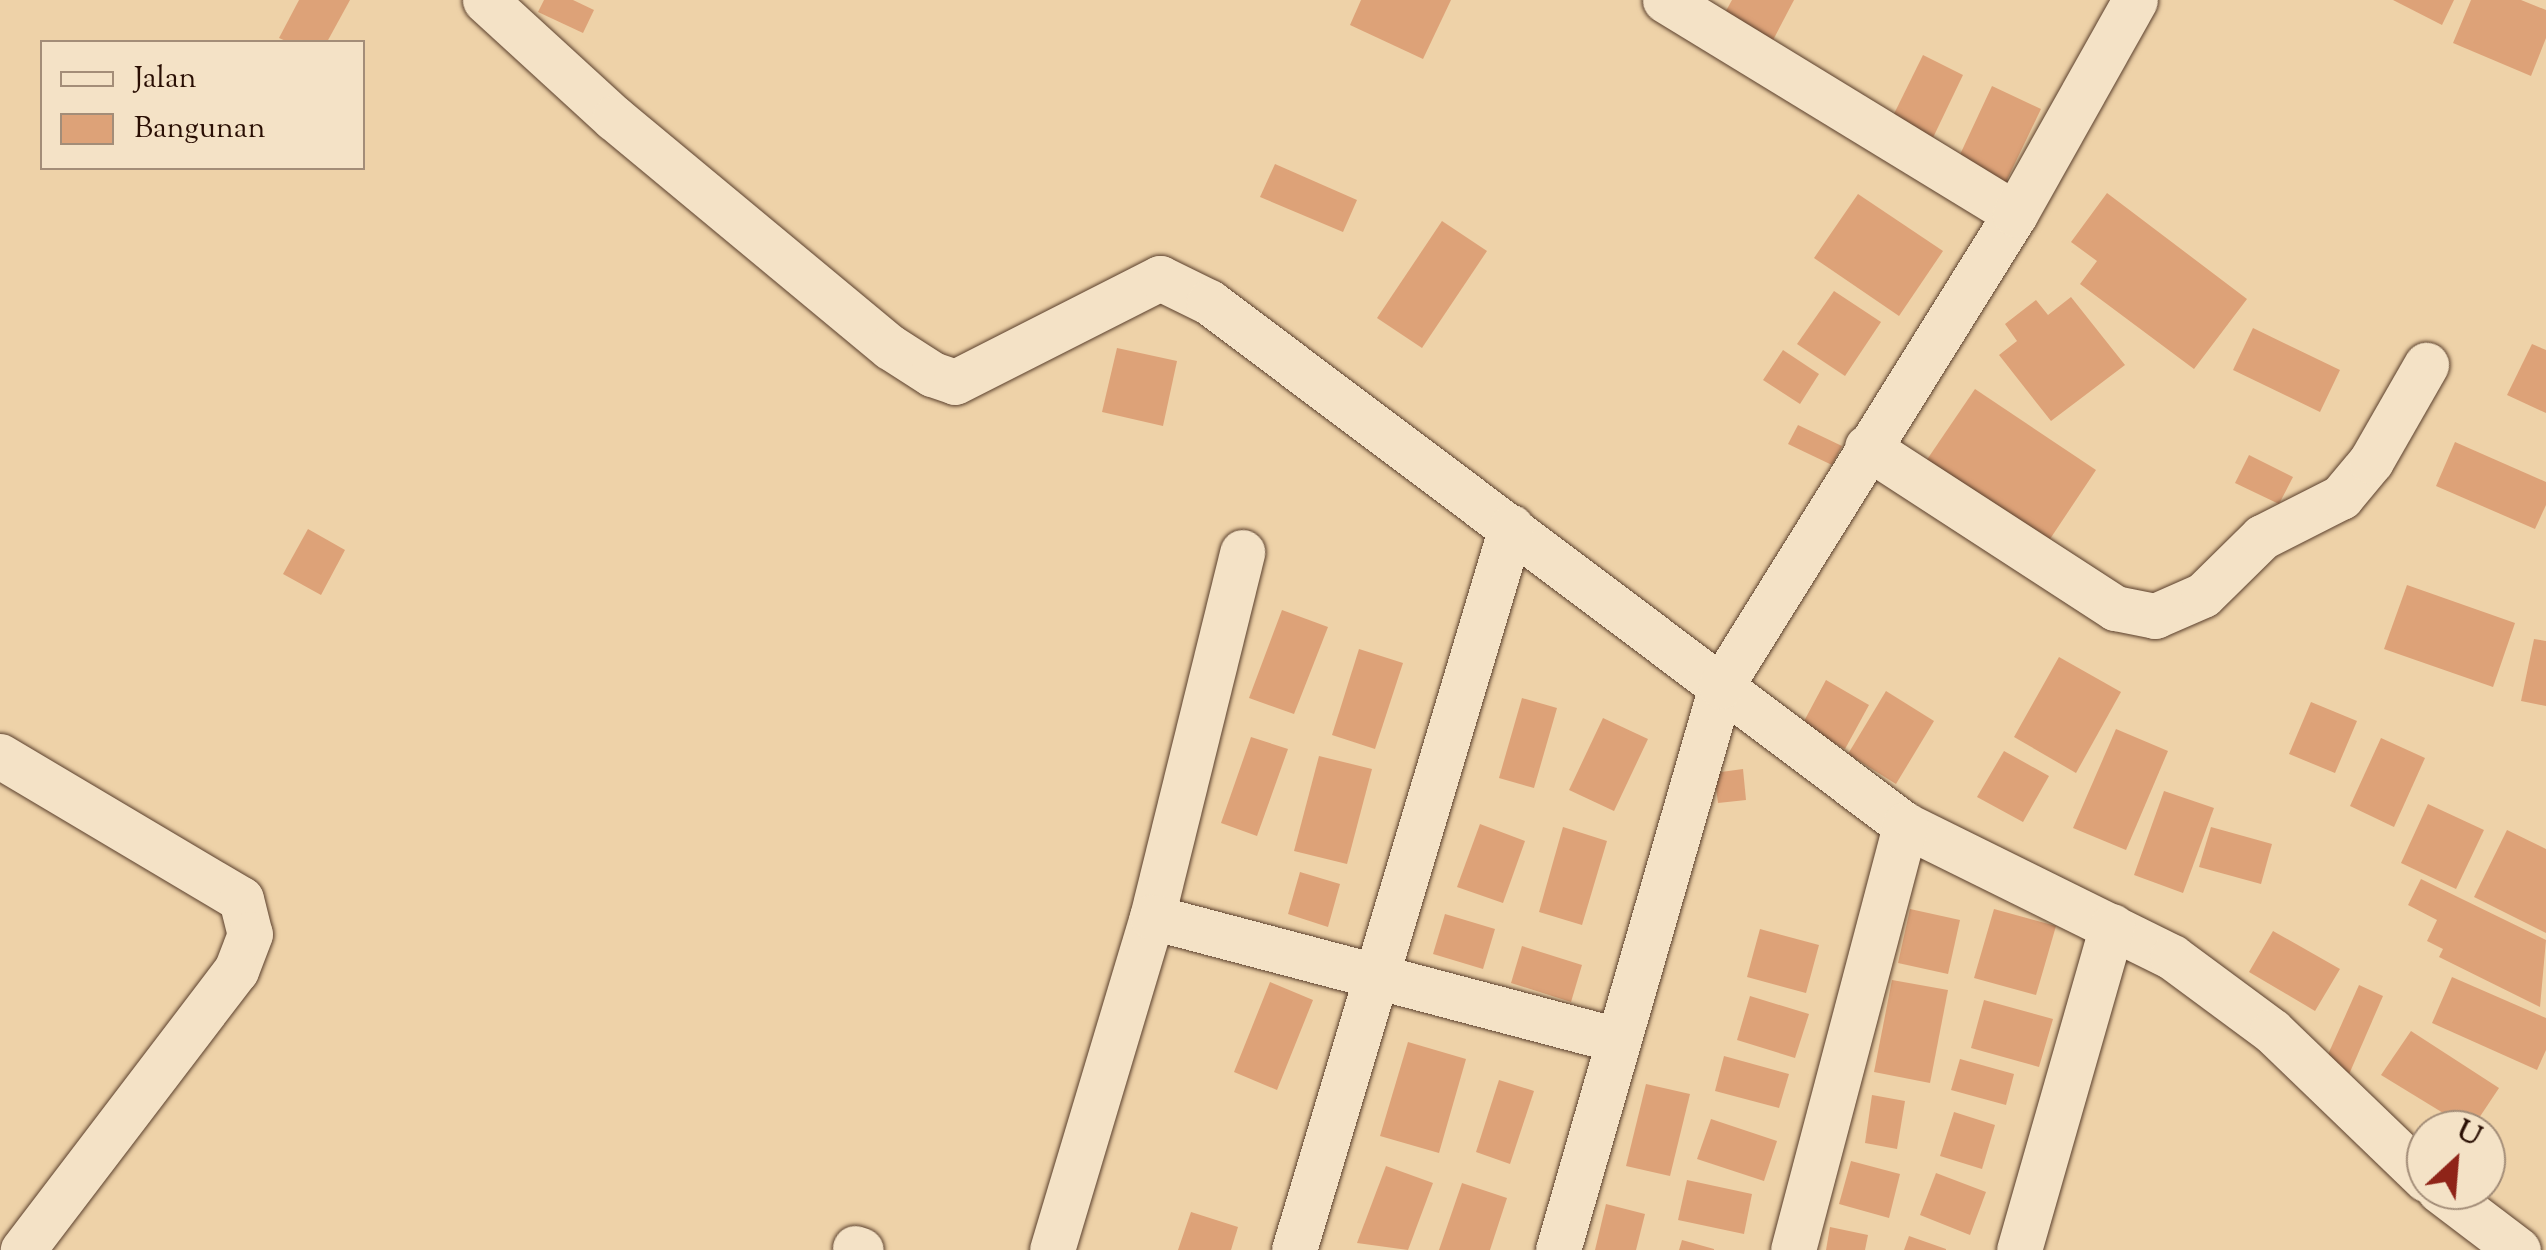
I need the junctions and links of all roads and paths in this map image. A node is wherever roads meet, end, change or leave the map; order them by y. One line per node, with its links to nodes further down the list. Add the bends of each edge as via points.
1 (1665, 0): 4 (street)
2 (2135, 0): 4 (street)
3 (494, 3): 7 (street, via 614,118 890,347 932,374 955,382 1160,278 1278,349)
4 (2015, 214): 6 (street)
5 (2426, 365): 6 (street, via 2370,461 2341,496 2262,536 2203,595 2155,616 2115,608)
6 (1867, 447): 9 (street)
7 (1511, 528): 9 (street); 14 (street)
8 (1242, 552): 12 (street)
9 (1721, 686): 11 (street); 15 (street)
10 (0, 756): 18 (street, via 240,899 250,934 236,970)
11 (1906, 825): 13 (street); 22 (street)
12 (1152, 916): 14 (street); 19 (street)
13 (2112, 926): 16 (street, via 2172,957 2272,1031); 23 (street)
14 (1380, 980): 15 (street); 20 (street)
15 (1618, 1040): 21 (street)
16 (2406, 1160)
17 (2465, 1210): 24 (street)
18 (23, 1250)
19 (1052, 1250)
20 (1294, 1250)
21 (1558, 1250)
22 (1793, 1250)
23 (2019, 1250)
24 (2518, 1250)

